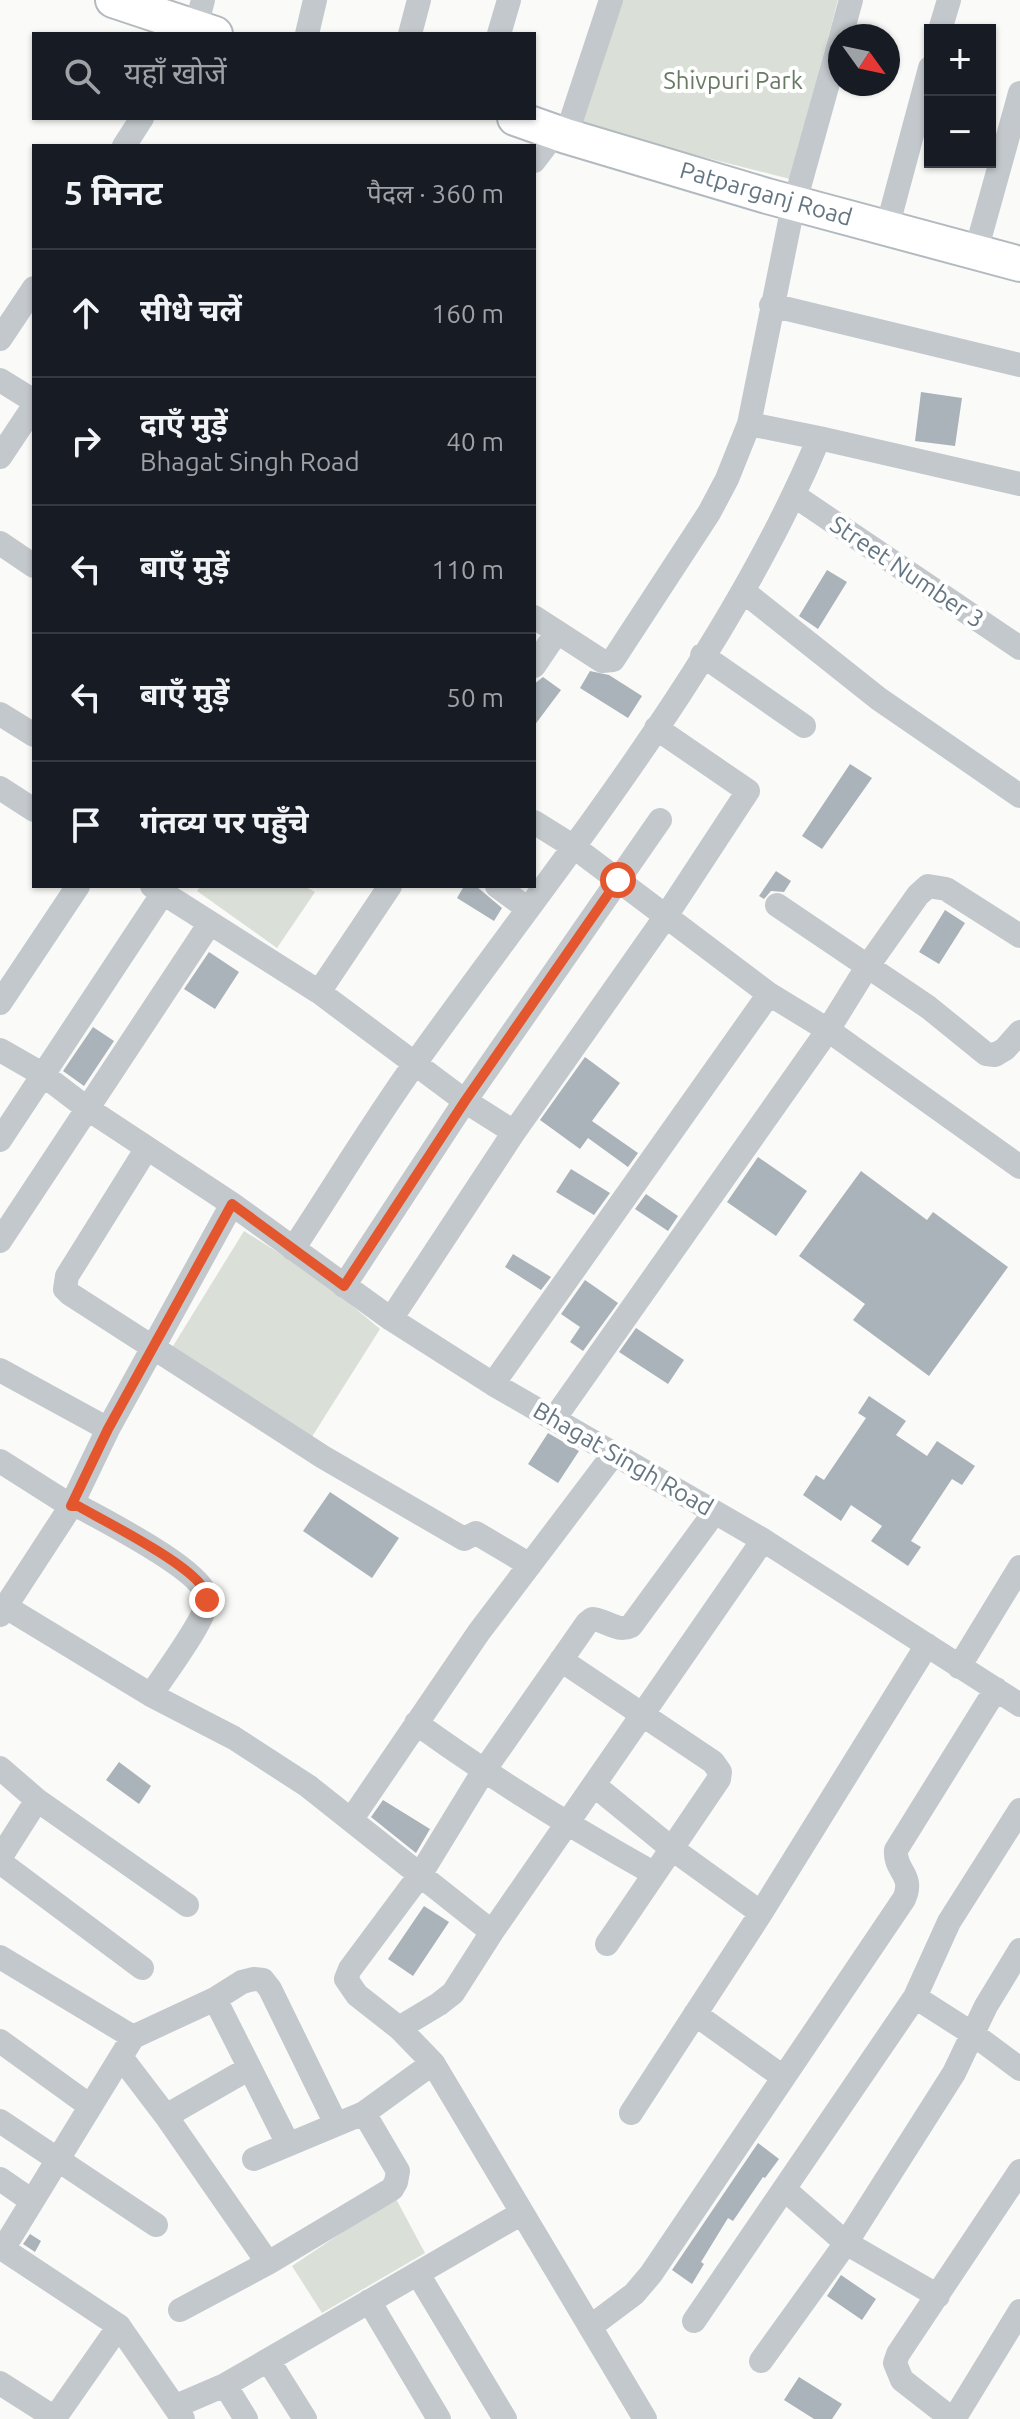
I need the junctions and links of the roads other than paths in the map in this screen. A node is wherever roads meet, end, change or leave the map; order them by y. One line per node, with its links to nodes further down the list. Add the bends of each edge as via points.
1 (113, 0): 8 (street)
2 (315, 0): 11 (street)
3 (419, 0): 12 (street)
4 (509, 0): 13 (street)
5 (611, 0): 20 (street)
6 (851, 0): 9 (street)
7 (949, 0): 10 (street)
8 (203, 24)
9 (844, 24)
10 (942, 24)
11 (307, 32)
12 (411, 32)
13 (500, 32)
14 (828, 83): 23 (street)
15 (924, 90): 24 (street)
16 (1020, 93): 19 (street)
17 (141, 120): 21 (street)
18 (521, 120): 20 (street, Patparganj Road)
19 (1015, 132): 25 (street)
20 (561, 134): 22 (street); 23 (street, Patparganj Road)
21 (125, 144)
22 (536, 159)
23 (796, 203): 24 (street, Patparganj Road); 28 (street)
24 (887, 228): 25 (street, Patparganj Road)
25 (976, 251): 26 (street, Patparganj Road)
26 (1020, 264)
27 (32, 291): 29 (street)
28 (771, 305): 30 (street); 34 (street)
29 (0, 339)
30 (1020, 365)
31 (0, 380): 32 (street)
32 (32, 402)
33 (32, 406): 36 (street)
34 (749, 424): 35 (street); 43 (street, via 709,513 613,660 602,661)
35 (819, 438): 37 (street); 38 (street)
36 (0, 457)
37 (1020, 484)
38 (795, 496): 41 (street); 44 (street, Street Number 3)
39 (0, 543): 40 (street)
40 (32, 565)
41 (743, 591): 45 (street); 52 (street, via 879,699)
42 (536, 618): 43 (street)
43 (557, 632): 46 (street)
44 (1020, 648)
45 (702, 655): 48 (street); 49 (street)
46 (536, 663)
47 (0, 714): 50 (street)
48 (804, 726)
49 (656, 728): 56 (street); 64 (street, via 748,791)
50 (32, 734)
51 (0, 788): 53 (street)
52 (1020, 796)
53 (32, 809)
54 (660, 820): 57 (street)
55 (536, 823): 56 (street)
56 (574, 847): 57 (street); 63 (street)
57 (618, 880): 64 (street); 76 (street)
58 (77, 888): 70 (street)
59 (389, 888): 68 (street)
60 (500, 888): 63 (street)
61 (157, 890): 65 (street); 75 (street)
62 (777, 905): 67 (street)
63 (528, 909): 74 (street)
64 (666, 916): 69 (street); 78 (street)
65 (210, 923): 68 (street); 77 (street)
66 (1020, 936): 67 (street, via 946,889 928,886)
67 (867, 967): 71 (street); 72 (street, via 986,1054 1005,1049)
68 (319, 992): 74 (street)
69 (769, 994): 71 (street); 89 (street)
70 (0, 1003)
71 (828, 1030): 81 (street); 90 (street)
72 (1020, 1032)
73 (0, 1050): 75 (street, Bhagat Singh Road)
74 (414, 1064): 76 (street); 84 (street)
75 (42, 1074): 77 (street, Bhagat Singh Road); 79 (street)
76 (465, 1101): 78 (street); 85 (street)
77 (88, 1109): 80 (street, Bhagat Singh Road); 83 (street)
78 (514, 1132): 86 (street)
79 (0, 1140)
80 (147, 1148): 82 (street, Bhagat Singh Road); 87 (street, via 65,1282 70,1294)
81 (1020, 1167)
82 (232, 1204): 84 (street, Bhagat Singh Road); 87 (street)
83 (0, 1241)
84 (293, 1249): 85 (street, Bhagat Singh Road)
85 (344, 1286): 86 (street, Bhagat Singh Road)
86 (391, 1319): 89 (street, Bhagat Singh Road)
87 (154, 1349): 91 (street); 97 (street, via 464,1539 476,1533)
88 (0, 1370): 91 (street)
89 (493, 1384): 90 (street, Bhagat Singh Road)
90 (554, 1419): 92 (street, Bhagat Singh Road)
91 (108, 1429): 94 (street)
92 (613, 1455): 95 (street, Bhagat Singh Road); 97 (street)
93 (0, 1461): 94 (street)
94 (71, 1506): 99 (street); 104 (street, via 131,1535 203,1588 207,1600 200,1620)
95 (714, 1513): 96 (street, Bhagat Singh Road); 101 (street, via 631,1626 624,1630 592,1619)
96 (763, 1540): 100 (street, Bhagat Singh Road); 106 (street)
97 (530, 1565): 107 (street)
98 (1020, 1567): 102 (street)
99 (3, 1611): 104 (street)
100 (927, 1645): 102 (street, Bhagat Singh Road); 120 (street)
101 (561, 1660): 106 (street); 109 (street)
102 (959, 1667): 103 (street, Bhagat Singh Road)
103 (996, 1689): 105 (street, Bhagat Singh Road); 136 (street, via 898,1844 895,1858 908,1880 904,1899)
104 (151, 1695): 113 (street, via 234,1738)
105 (1020, 1705)
106 (642, 1715): 110 (street); 115 (street, via 719,1767 719,1779)
107 (416, 1723): 109 (street); 113 (street)
108 (0, 1768): 111 (street)
109 (483, 1772): 114 (street); 118 (street)
110 (594, 1785): 114 (street); 115 (street)
111 (37, 1800): 116 (street); 119 (street)
112 (1020, 1810): 126 (street, via 949,1922)
113 (351, 1820): 118 (street)
114 (566, 1824): 117 (street); 121 (street)
115 (671, 1848): 117 (street); 120 (street)
116 (0, 1860): 125 (street)
117 (653, 1873): 122 (street)
118 (420, 1875): 121 (street); 129 (street, via 346,1979 357,1995)
119 (187, 1905)
120 (761, 1913): 128 (street)
121 (492, 1932): 129 (street, via 453,1993)
122 (607, 1944)
123 (1020, 1950): 130 (street)
124 (0, 1957): 132 (street)
125 (142, 1968)
126 (915, 1997): 130 (street); 148 (street)
127 (215, 1999): 132 (street); 134 (street); 142 (street, via 242,1982 263,1980)
128 (695, 2014): 136 (street); 139 (street)
129 (399, 2028): 133 (street)
130 (973, 2034): 135 (street); 152 (street, via 954,2073)
131 (0, 2041): 137 (street)
132 (127, 2047): 137 (street); 140 (street)
133 (433, 2063): 138 (street); 150 (street)
134 (248, 2069): 140 (street); 143 (street)
135 (1020, 2069)
136 (783, 2077): 162 (street, via 651,2274)
137 (90, 2106): 144 (street)
138 (364, 2113): 142 (street); 154 (street, via 398,2171 392,2189)
139 (631, 2113)
140 (166, 2116): 154 (street)
141 (0, 2121): 144 (street)
142 (336, 2124): 143 (street)
143 (288, 2144): 145 (street)
144 (58, 2159): 149 (street); 151 (street)
145 (254, 2159)
146 (1019, 2176): 156 (street)
147 (0, 2179): 149 (street)
148 (784, 2189): 152 (street); 160 (street)
149 (32, 2201): 153 (street)
150 (522, 2213): 155 (street); 162 (street)
151 (156, 2225)
152 (846, 2243): 156 (street); 164 (street)
153 (1, 2248): 161 (street)
154 (268, 2263): 158 (street)
155 (418, 2274): 157 (street); 172 (street)
156 (938, 2296): 174 (street, via 895,2363 902,2380)
157 (369, 2301): 163 (street); 171 (street)
158 (180, 2310)
159 (1020, 2311): 174 (street)
160 (694, 2321)
161 (119, 2326): 167 (street); 168 (street)
162 (590, 2327): 173 (street)
163 (268, 2360): 166 (street); 170 (street)
164 (761, 2361)
165 (0, 2383): 168 (street)
166 (225, 2385): 167 (street); 169 (street)
167 (180, 2412)
168 (54, 2418)
169 (246, 2419)
170 (305, 2419)
171 (439, 2419)
172 (505, 2419)
173 (645, 2419)
174 (953, 2419)

